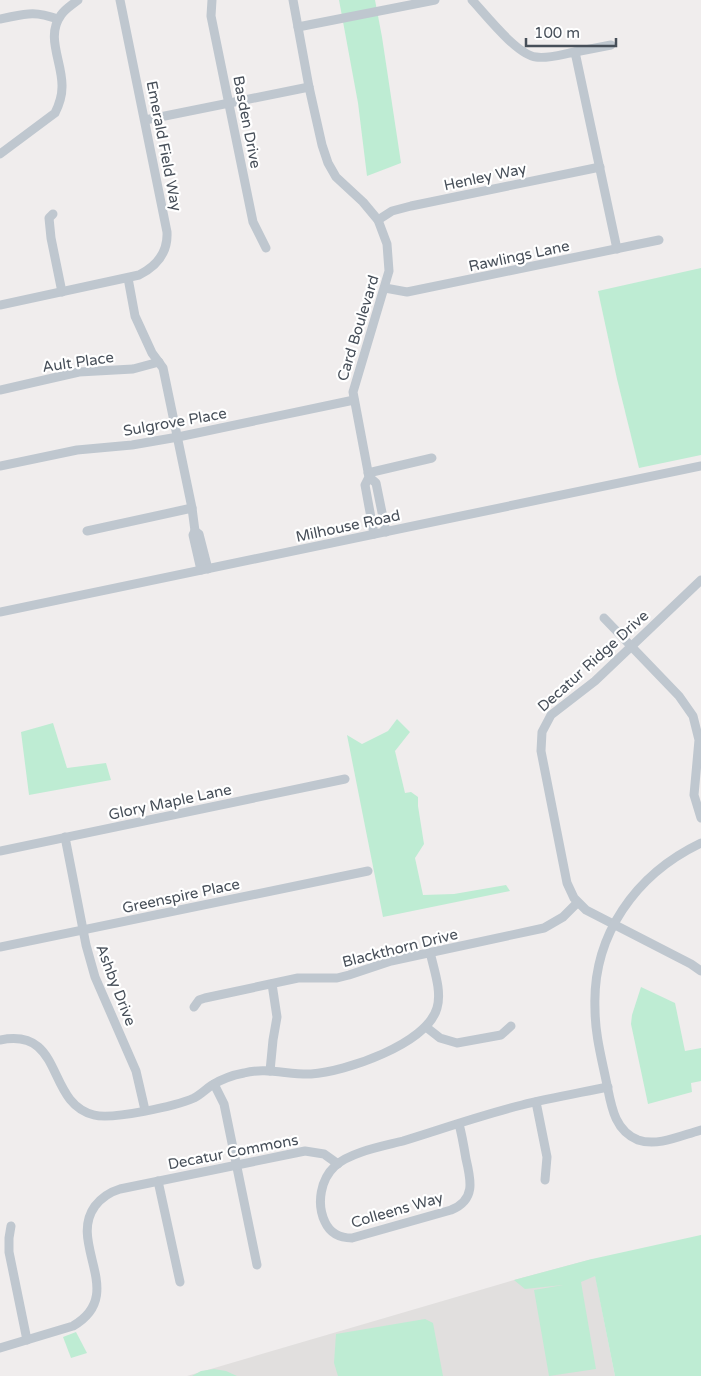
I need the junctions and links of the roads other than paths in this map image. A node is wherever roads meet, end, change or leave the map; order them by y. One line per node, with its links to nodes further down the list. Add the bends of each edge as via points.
1 (78, 0): 8 (street)
2 (120, 0): 14 (street, Emerald Field Way)
3 (212, 0): 13 (street, Basden Drive, via 211,16)
4 (292, 0): 9 (street, Card Boulevard)
5 (435, 0): 9 (street)
6 (472, 0): 11 (street, via 526,54 546,57)
7 (0, 20): 8 (street, via 31,13)
8 (58, 20): 15 (street, via 54,42 62,86 59,105 55,113)
9 (298, 27): 12 (street, Card Boulevard)
10 (611, 45): 11 (street)
11 (575, 52): 16 (street)
12 (309, 87): 13 (street); 18 (street, Card Boulevard, via 328,163 336,177)
13 (230, 103): 14 (street); 20 (street, Basden Drive, via 253,222)
14 (145, 120): 22 (street, Emerald Field Way, via 167,241 153,266)
15 (0, 154)
16 (600, 167): 18 (street, Henley Way, via 411,206 392,211); 21 (street)
17 (53, 214): 24 (street, via 49,218 51,238)
18 (378, 220): 23 (street, Card Boulevard, via 387,244 389,271)
19 (659, 240): 21 (street, Rawlings Lane)
20 (266, 248)
21 (617, 249): 23 (street, Rawlings Lane, via 407,292)
22 (128, 278): 24 (street, Emerald Field Way); 26 (street, via 135,316)
23 (385, 288): 28 (street, Card Boulevard, via 357,375)
24 (62, 292): 25 (street, Emerald Field Way)
25 (0, 305)
26 (159, 362): 27 (street, Ault Place, via 133,369 79,372); 29 (street)
27 (0, 390)
28 (354, 400): 29 (street, Sulgrove Place); 33 (street, Card Boulevard)
29 (178, 437): 31 (street, Sulgrove Place, via 77,450); 34 (street)
30 (432, 458): 33 (street)
31 (0, 466)
32 (701, 466): 36 (street, Milhouse Road)
33 (369, 475): 36 (street, Card Boulevard, via 376,482); 37 (street, Card Boulevard, via 366,485)
34 (192, 508): 35 (street); 38 (street)
35 (87, 531)
36 (386, 532): 37 (street, Milhouse Road)
37 (374, 534): 38 (street, Milhouse Road)
38 (204, 570): 40 (street, Milhouse Road)
39 (701, 580): 42 (street, Decatur Ridge Drive)
40 (0, 612)
41 (604, 618): 42 (street)
42 (631, 646): 44 (street, via 679,696 693,716 699,740 694,794); 49 (street, Decatur Ridge Drive, via 590,686 551,715 540,737 540,751 567,883)
43 (345, 779): 45 (street, Glory Maple Lane)
44 (701, 818)
45 (65, 838): 47 (street, Glory Maple Lane); 51 (street, Ashby Drive)
46 (701, 843): 50 (street, via 657,870 634,894)
47 (0, 851)
48 (368, 871): 51 (street, Greenspire Place)
49 (577, 902): 50 (street); 53 (street, Blackthorn Drive, via 561,918 544,928)
50 (614, 924): 54 (street); 62 (street, via 602,954 595,993 596,1029)
51 (83, 931): 52 (street, Greenspire Place); 64 (street, Ashby Drive, via 99,987 136,1071)
52 (0, 947)
53 (430, 952): 55 (street, Blackthorn Drive, via 337,978 298,978); 58 (street, via 439,1000)
54 (701, 971)
55 (272, 984): 56 (street, Blackthorn Drive, via 205,998); 60 (street, via 278,1017)
56 (194, 1007)
57 (511, 1026): 58 (street, via 501,1035 457,1043 440,1038)
58 (426, 1027): 60 (street, via 389,1050 347,1067 311,1074)
59 (0, 1040): 64 (street, via 19,1038 37,1045 48,1057 68,1098 88,1113 112,1117)
60 (270, 1071): 61 (street, via 244,1072)
61 (214, 1084): 64 (street, via 180,1103); 68 (street, via 224,1104)
62 (608, 1087): 63 (street); 66 (street, via 615,1119 631,1136 656,1142)
63 (536, 1102): 65 (street); 69 (street, via 547,1157)
64 (145, 1110)
65 (459, 1124): 67 (street, via 376,1148); 67 (street, Colleens Way, via 470,1187 465,1200 451,1210 358,1237 338,1236 326,1224 321,1204 325,1180)
66 (701, 1130)
67 (338, 1164): 68 (street, Decatur Commons, via 324,1154 311,1151)
68 (236, 1165): 70 (street, Decatur Commons); 72 (street)
69 (545, 1180)
70 (158, 1181): 73 (street); 74 (street, Decatur Commons, via 116,1190 98,1203 90,1215 88,1229 97,1285 93,1307 73,1326)
71 (11, 1226): 74 (street, via 9,1252)
72 (257, 1265)
73 (180, 1282)
74 (27, 1340): 75 (street, Decatur Commons)
75 (0, 1348)

